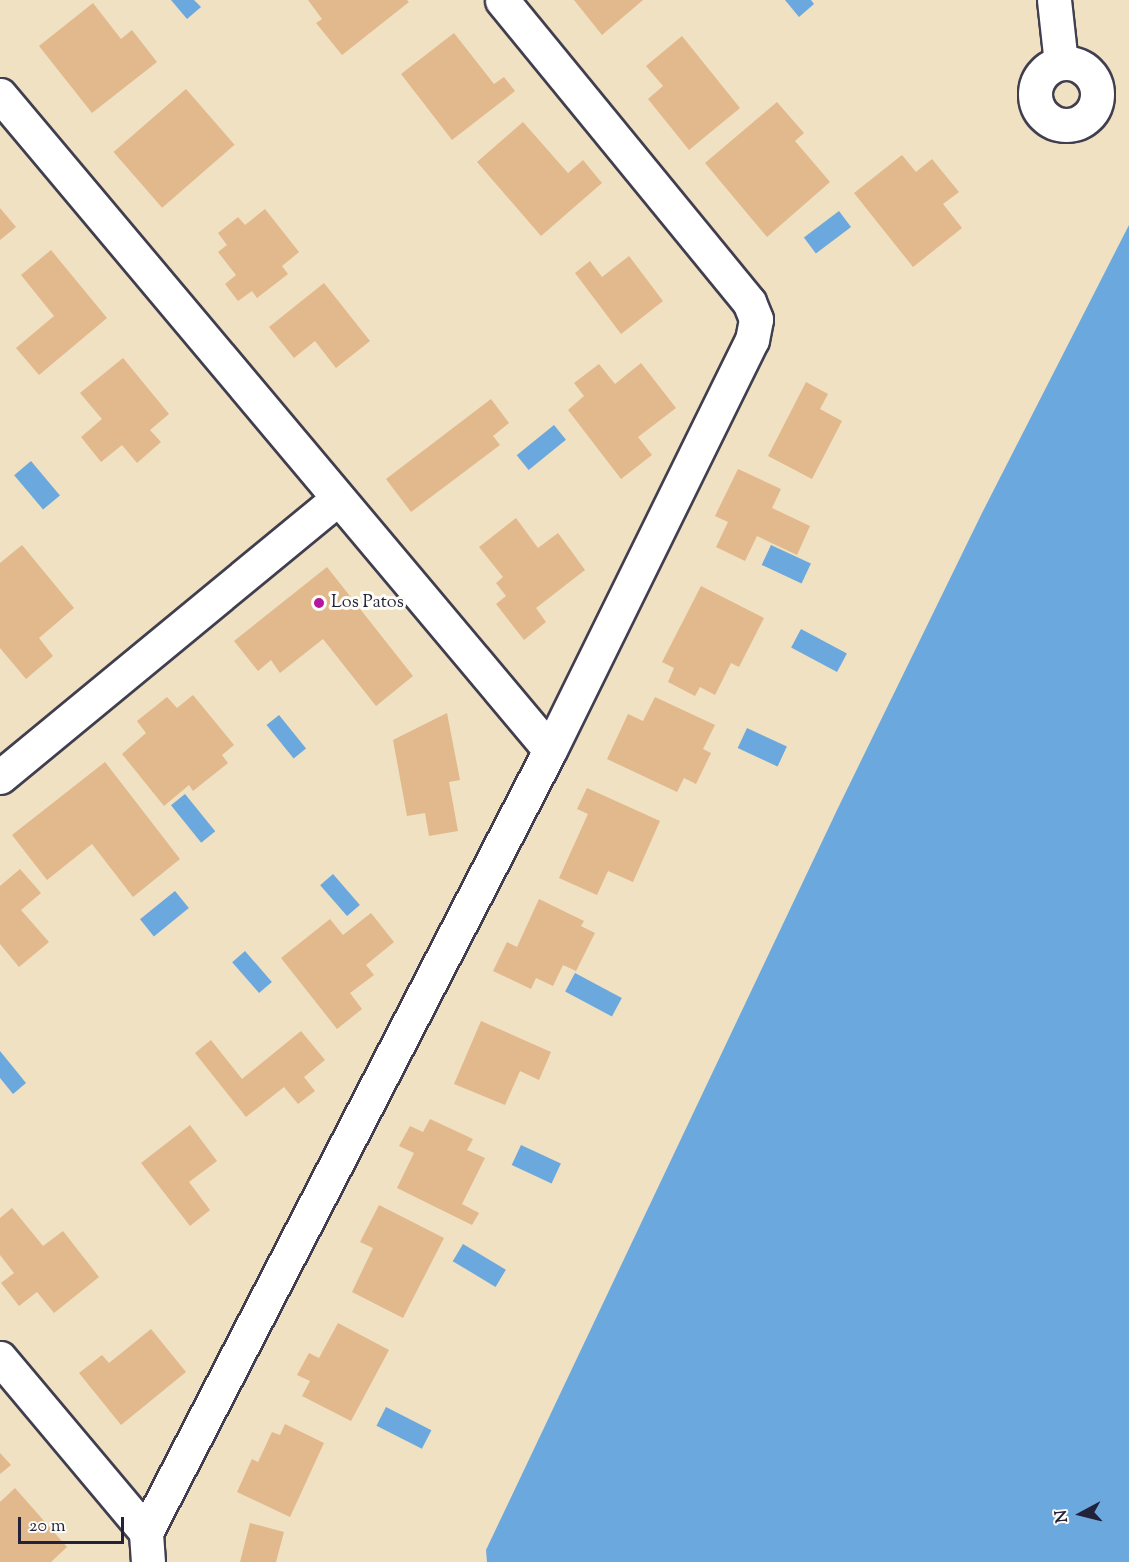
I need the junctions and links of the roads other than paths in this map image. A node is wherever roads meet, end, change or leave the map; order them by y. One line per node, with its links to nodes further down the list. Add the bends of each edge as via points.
1 (502, 0): 6 (street, via 749,302 756,319 752,340)
2 (1054, 0): 3 (street)
3 (1061, 63)
4 (0, 95): 5 (street)
5 (338, 498): 6 (street); 7 (street)
6 (550, 750): 9 (street)
7 (0, 777)
8 (0, 1358): 9 (street)
9 (147, 1547)

